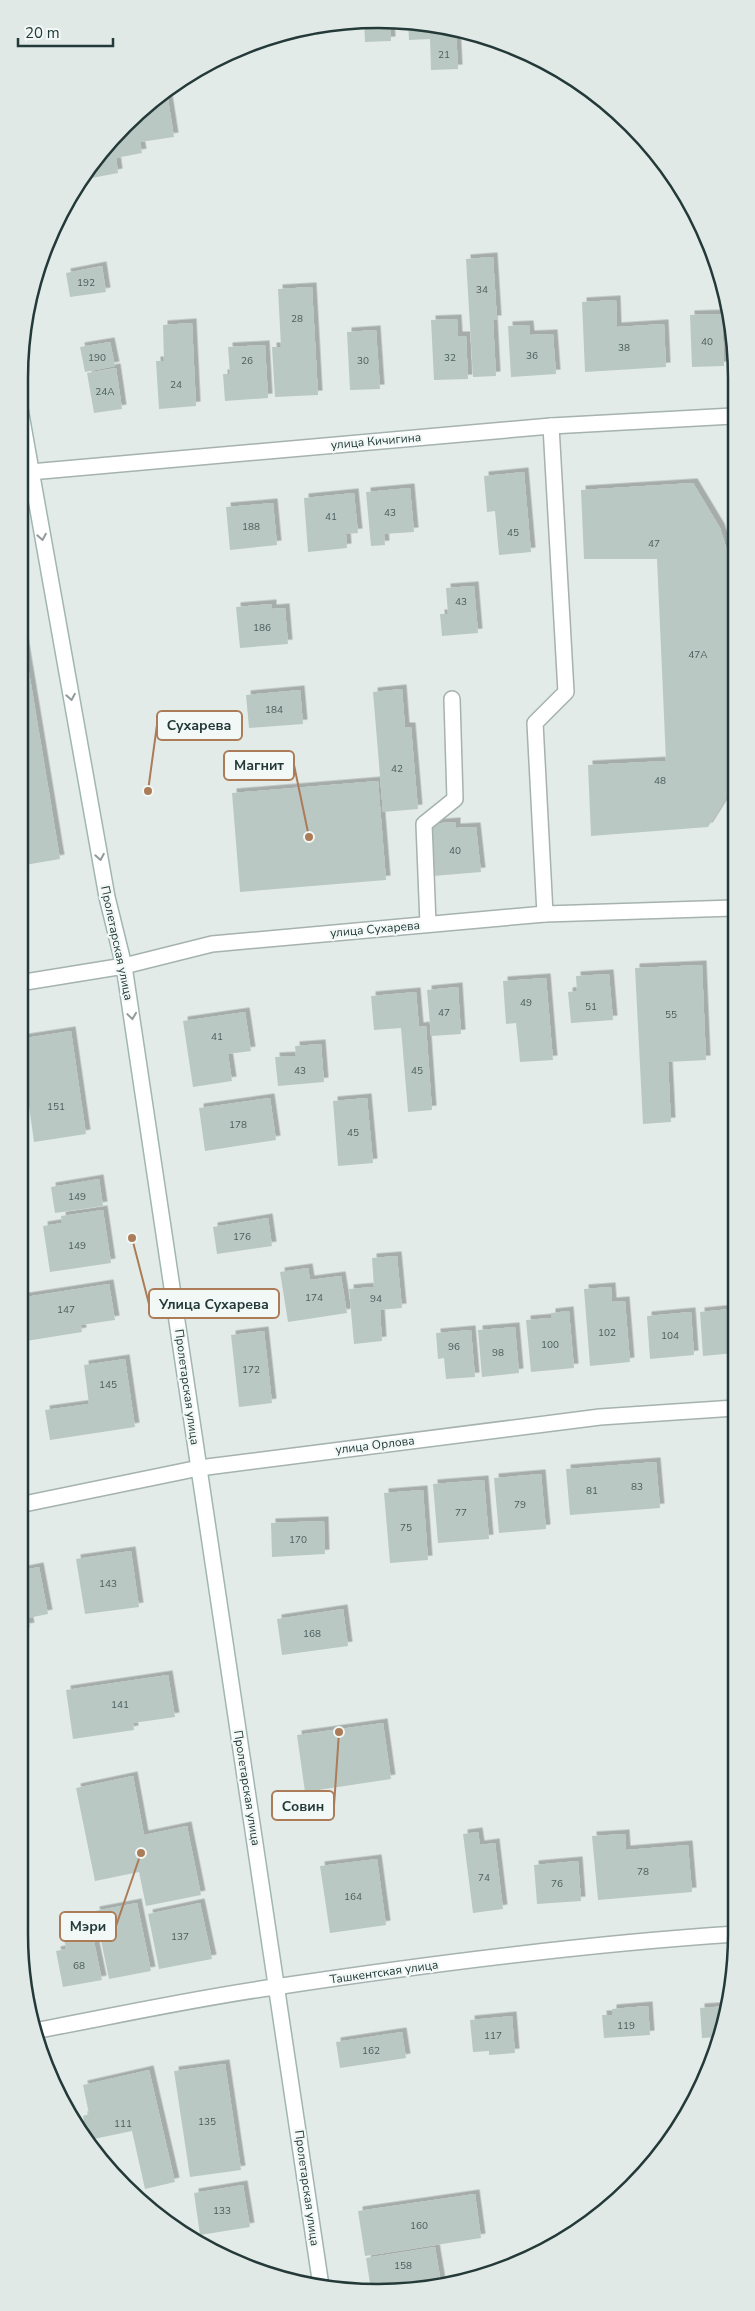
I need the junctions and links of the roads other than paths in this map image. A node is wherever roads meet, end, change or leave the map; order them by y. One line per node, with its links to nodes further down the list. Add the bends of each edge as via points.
1 (728, 416): 2 (street, улица Кичигина)
2 (551, 426): 3 (street, улица Кичигина); 7 (street, via 566,692 534,723)
3 (28, 472)
4 (28, 492): 9 (street, Пролетарская улица, one-way to 9, via 107,897)
5 (452, 699): 8 (street, via 455,799 424,824)
6 (728, 908): 7 (street, улица Сухарева)
7 (545, 914): 8 (street, улица Сухарева)
8 (428, 924): 9 (street, улица Сухарева, via 212,944)
9 (124, 966): 10 (street, улица Сухарева); 12 (street, Пролетарская улица, one-way to 12)
10 (28, 982)
11 (728, 1408): 12 (street, улица Орлова, via 600,1417)
12 (199, 1468): 13 (street, улица Орлова); 15 (street, Пролетарская улица)
13 (28, 1503)
14 (728, 1934): 15 (street, Ташкентская улица, via 518,1954)
15 (277, 1986): 16 (street, Ташкентская улица); 17 (street, Пролетарская улица)
16 (41, 2030)
17 (320, 2279)

